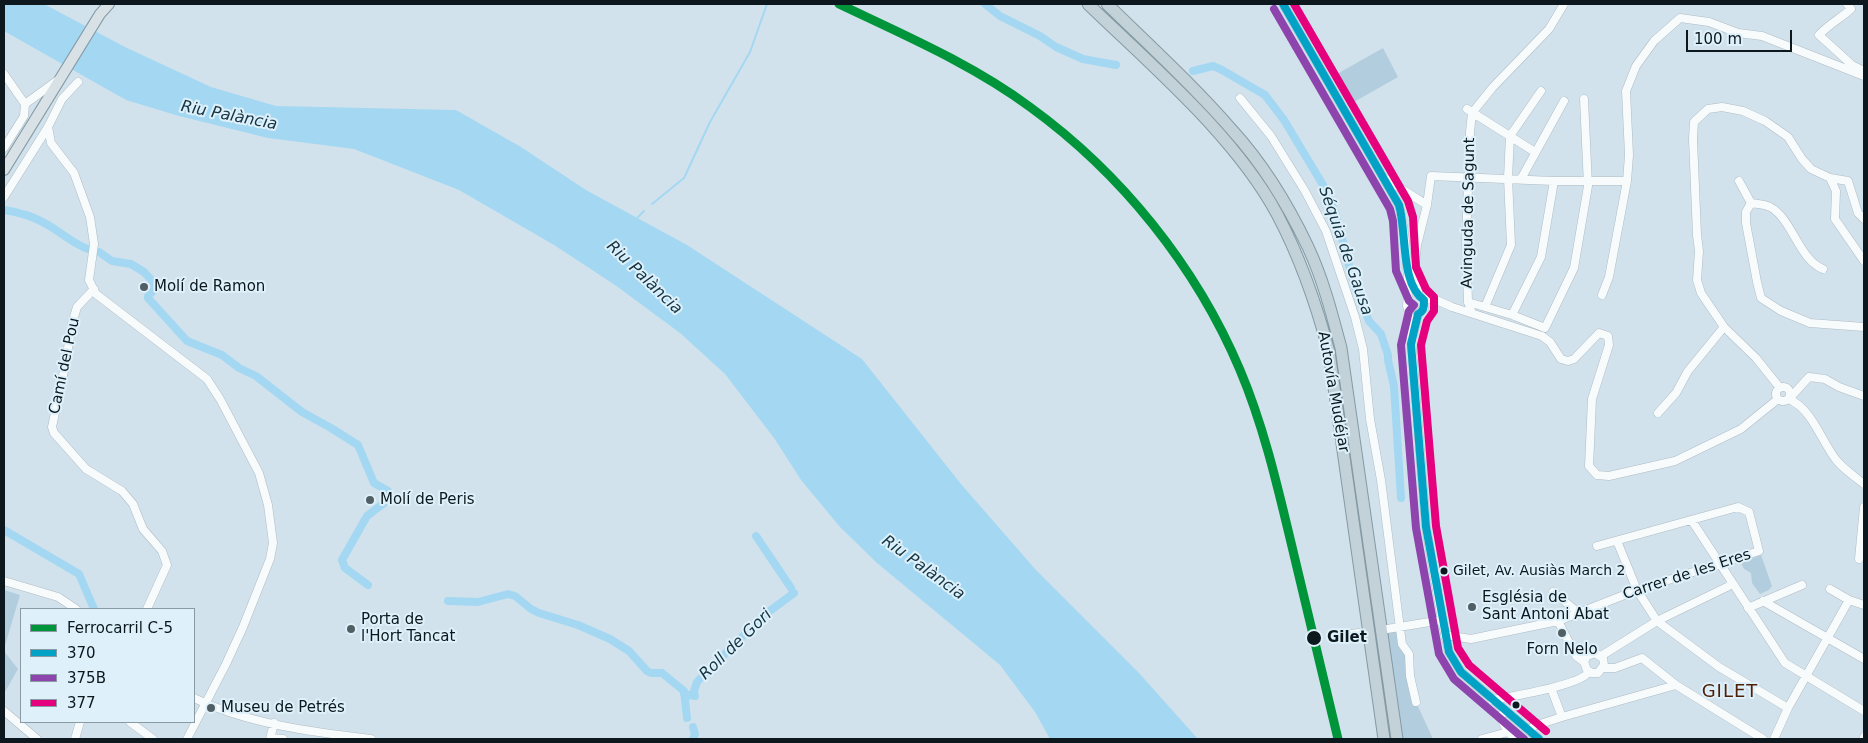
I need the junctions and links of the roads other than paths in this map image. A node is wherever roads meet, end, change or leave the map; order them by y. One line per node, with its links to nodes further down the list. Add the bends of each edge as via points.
1 (109, 4): 7 (main road)
2 (1088, 4): 118 (highway, Autovía Mudéjar, via 1225,140 1252,175 1299,257 1316,302 1329,352)
3 (1107, 4): 119 (highway, Autovía Mudéjar, via 1234,131 1287,206 1309,249 1341,348)
4 (1283, 4): 27 (street)
5 (1564, 4): 18 (street, via 1549,29)
6 (1848, 4): 8 (street, via 1851,9 1819,35 1852,65)
7 (102, 9): 9 (main road)
8 (1864, 71)
9 (63, 73): 17 (street); 23 (main road)
10 (4, 74): 17 (street)
11 (1864, 76): 31 (street, via 1762,36 1680,18 1654,41 1636,66 1626,90)
12 (78, 82): 19 (street, via 62,99)
13 (1541, 91): 20 (street)
14 (1240, 98): 81 (street, via 1271,136 1305,191 1326,231 1356,317 1363,349)
15 (1584, 99): 30 (street)
16 (1564, 101): 22 (street)
17 (25, 104): 21 (street, via 24,116)
18 (1470, 111): 20 (street); 24 (street, Avinguda de Sagunt)
19 (48, 127): 33 (street); 40 (street, via 52,143 74,174 90,217 94,244 90,280)
20 (1510, 136): 22 (street); 25 (street)
21 (4, 148)
22 (1535, 152): 28 (street)
23 (4, 170)
24 (1468, 176): 25 (street); 35 (street, via 1431,176); 43 (street, Avinguda de Sagunt)
25 (1508, 178): 28 (street); 45 (street, via 1511,245)
26 (1830, 178): 36 (street, via 1848,181 1858,214); 37 (street, via 1836,191 1835,219); 49 (street, via 1811,169 1788,137 1743,111 1722,107 1708,109 1694,122 1699,251 1697,280 1701,293)
27 (1384, 179): 35 (street); 38 (street, via 1400,205)
28 (1521, 179): 29 (street)
29 (1554, 181): 30 (street); 48 (street, via 1541,257)
30 (1588, 181): 31 (street); 48 (street, via 1574,268 1545,328)
31 (1627, 181): 41 (street, via 1609,278)
32 (1739, 181): 34 (street)
33 (4, 197)
34 (1751, 203): 39 (street, via 1779,212 1802,249); 50 (street, via 1746,212 1746,223 1761,298 1810,323)
35 (1427, 204): 44 (street, via 1414,273)
36 (1864, 220)
37 (1864, 262)
38 (1406, 269): 42 (street); 44 (street)
39 (1822, 269)
40 (94, 289): 75 (street, Camí del Pou, via 78,308 72,324 52,426 54,433 86,469 122,491 133,504 143,528 162,552 167,565); 98 (street, via 96,294 207,379 259,473 268,505 273,544 270,559 243,627)
41 (1602, 294)
42 (1407, 301): 44 (street, via 1412,296); 46 (street)
43 (1468, 302): 45 (street); 47 (street, Avinguda de Sagunt)
44 (1420, 303): 46 (street); 47 (street); 51 (street)
45 (1485, 307): 48 (street)
46 (1409, 311): 51 (street)
47 (1472, 313): 55 (street, via 1542,336 1561,359 1568,361 1574,359 1599,333 1608,336 1609,345 1592,399 1589,466 1597,475 1608,476 1675,461 1741,429)
48 (1512, 315)
49 (1724, 327): 52 (street, via 1756,358); 56 (street)
50 (1864, 327)
51 (1411, 344): 78 (street, via 1426,527)
52 (1780, 388): 54 (street, via 1788,390); 55 (street, via 1776,394)
53 (1864, 396): 54 (street, via 1825,379 1809,376)
54 (1789, 399): 55 (street); 57 (street, via 1808,415 1838,462)
55 (1778, 400)
56 (1658, 413)
57 (1864, 484): 58 (street)
58 (1864, 493)
59 (1864, 507): 63 (street)
60 (1692, 521): 61 (street); 64 (street); 64 (street, Carrer de les Eres, via 1738,507 1748,512 1760,551)
61 (1617, 541): 62 (street); 69 (street)
62 (1597, 546)
63 (1859, 559)
64 (1721, 564): 66 (street); 69 (street, Carrer de les Eres)
65 (4, 581): 74 (street, via 58,597)
66 (1733, 584): 76 (street); 80 (street)
67 (1802, 585): 72 (street)
68 (1830, 589): 71 (street)
69 (1637, 590): 77 (street, Carrer de les Eres); 80 (street)
70 (1553, 592): 77 (street)
71 (1849, 600): 73 (street); 86 (street)
72 (1763, 601): 76 (street); 86 (street)
73 (1864, 605)
74 (74, 608)
75 (147, 608)
76 (1748, 608): 92 (street, via 1785,663)
77 (1579, 613): 79 (street, Carrer de les Eres)
78 (1442, 620): 81 (street); 84 (street)
79 (1558, 621): 84 (street, Carrer de les Eres, via 1471,639); 89 (street, via 1576,656)
80 (1657, 621): 87 (street); 99 (street, via 1719,667)
81 (1399, 627): 82 (street); 97 (street, via 1402,644 1409,654)
82 (1387, 629)
83 (1359, 633): 85 (street)
84 (1445, 635): 96 (street, via 1455,664)
85 (1331, 637)
86 (1827, 638): 88 (street); 92 (street)
87 (1601, 656): 89 (street, via 1592,653); 90 (street)
88 (1864, 659)
89 (1584, 662): 91 (street)
90 (1603, 668): 91 (street, via 1598,673); 93 (street, via 1616,668 1642,658)
91 (1589, 672): 94 (street, via 1585,678)
92 (1806, 676): 99 (street); 102 (street)
93 (1676, 685): 103 (street); 123 (street)
94 (1551, 688): 96 (street); 103 (street)
95 (195, 698): 98 (street)
96 (1492, 700): 101 (street)
97 (1416, 702)
98 (206, 704): 108 (street); 114 (street)
99 (1788, 708): 124 (street)
100 (4, 711): 104 (street)
101 (1505, 711): 109 (street); 110 (street, via 1500,716)
102 (1864, 711)
103 (1562, 717): 109 (street, via 1534,726)
104 (19, 721)
105 (21, 723): 111 (street)
106 (80, 723): 112 (street)
107 (131, 723): 113 (street)
108 (274, 723): 115 (street); 117 (street, via 324,734)
109 (1529, 731): 122 (street)
110 (1508, 732): 120 (street); 121 (street)
111 (37, 739)
112 (75, 739)
113 (153, 739)
114 (187, 739)
115 (270, 739): 116 (street)
116 (283, 739)
117 (371, 739)
118 (1384, 739)
119 (1397, 739)
120 (1482, 739)
121 (1515, 739)
122 (1539, 739)
123 (1763, 739)
124 (1774, 739)

